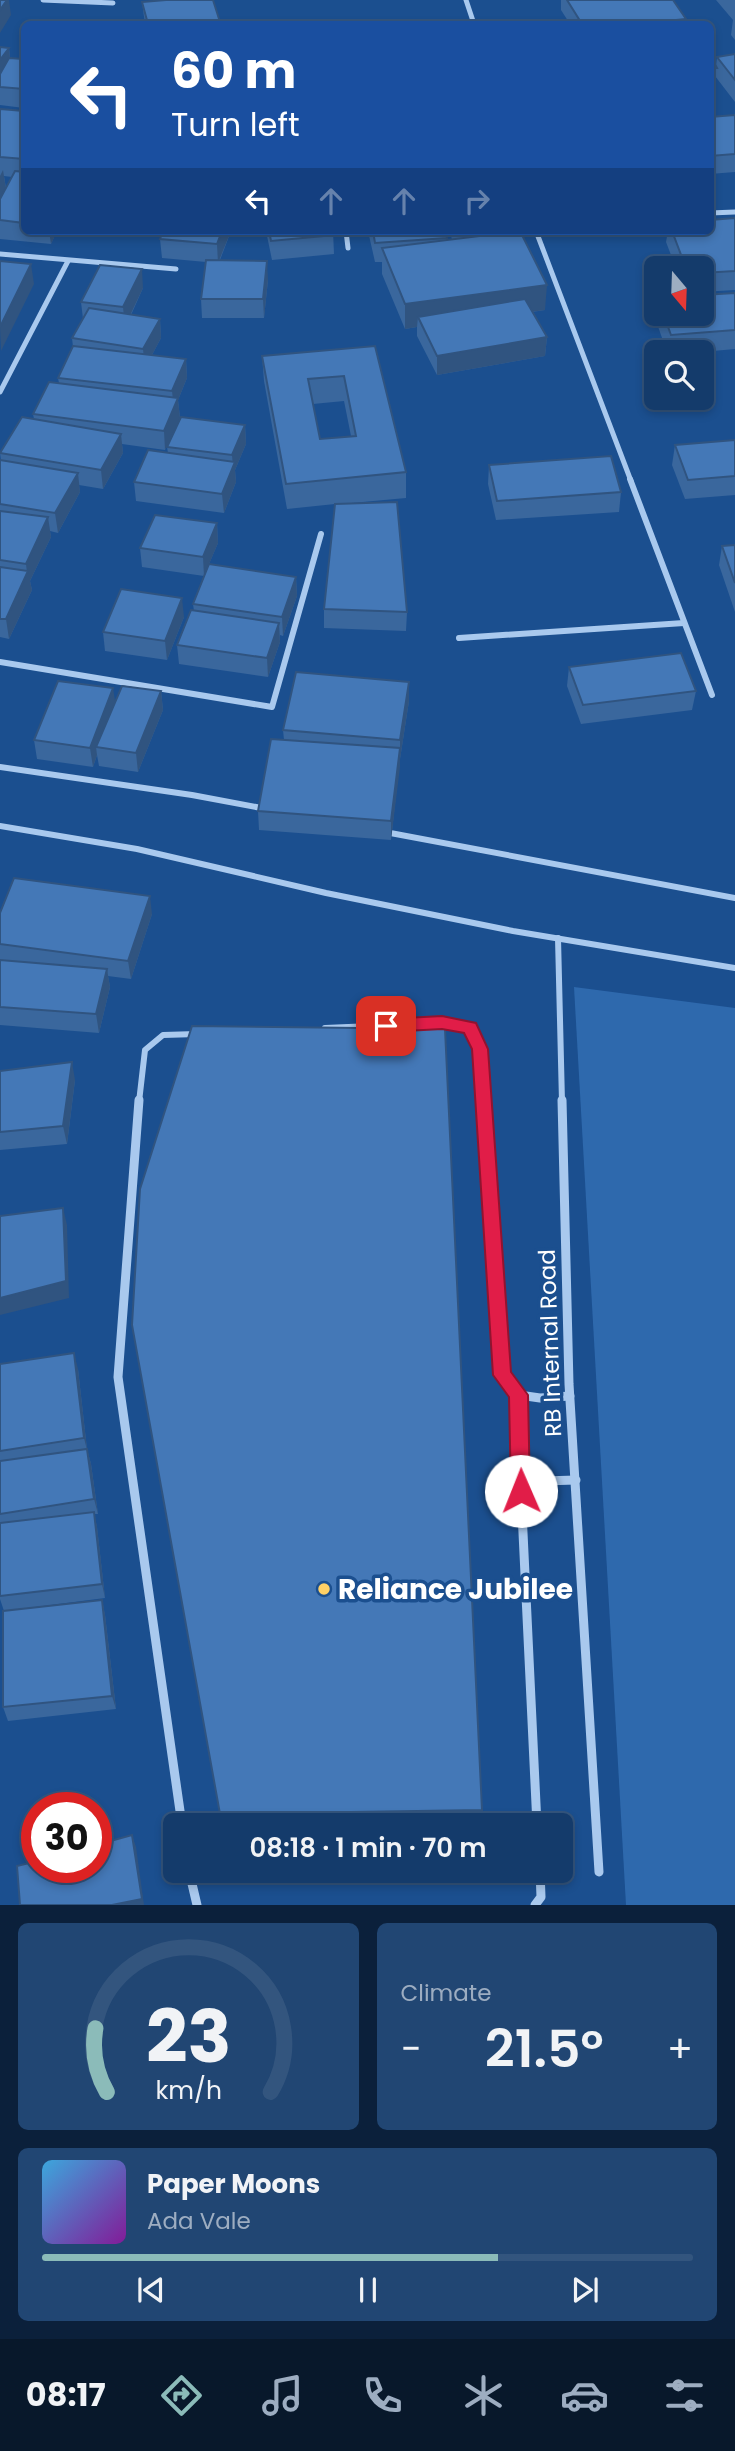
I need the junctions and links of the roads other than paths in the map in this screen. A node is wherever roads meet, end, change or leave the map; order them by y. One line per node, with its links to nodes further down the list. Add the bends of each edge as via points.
1 (43, 0): 3 (street)
2 (466, 0): 4 (street)
3 (113, 3)
4 (473, 21)
5 (735, 212): 6 (street)
6 (714, 214)
7 (346, 235): 9 (street)
8 (538, 235): 15 (street)
9 (348, 248)
10 (0, 254): 11 (street)
11 (68, 261): 12 (street); 13 (street)
12 (176, 270)
13 (0, 392)
14 (321, 534): 17 (street, via 272,707)
15 (684, 623): 16 (street); 18 (street)
16 (459, 638)
17 (0, 662)
18 (712, 695)
19 (0, 767): 20 (street)
20 (273, 810)
21 (0, 826): 24 (street, via 137,849 326,894)
22 (382, 831): 23 (street)
23 (735, 898)
24 (558, 938): 25 (street); 29 (street, RB Internal Road)
25 (735, 968)
26 (316, 1029): 28 (street, via 442,1023 470,1028 480,1049 502,1375)
27 (205, 1034): 32 (street, via 163,1035 145,1050 118,1377)
28 (519, 1395): 29 (street); 31 (street)
29 (570, 1396): 30 (street, RB Internal Road)
30 (576, 1480): 31 (street, via 543,1480); 34 (street, RB Internal Road)
31 (521, 1491): 33 (street)
32 (180, 1813)
33 (536, 1813)
34 (598, 1872)
35 (190, 1883): 37 (street)
36 (540, 1883): 38 (street, via 541,1897)
37 (197, 1905)
38 (535, 1905)

